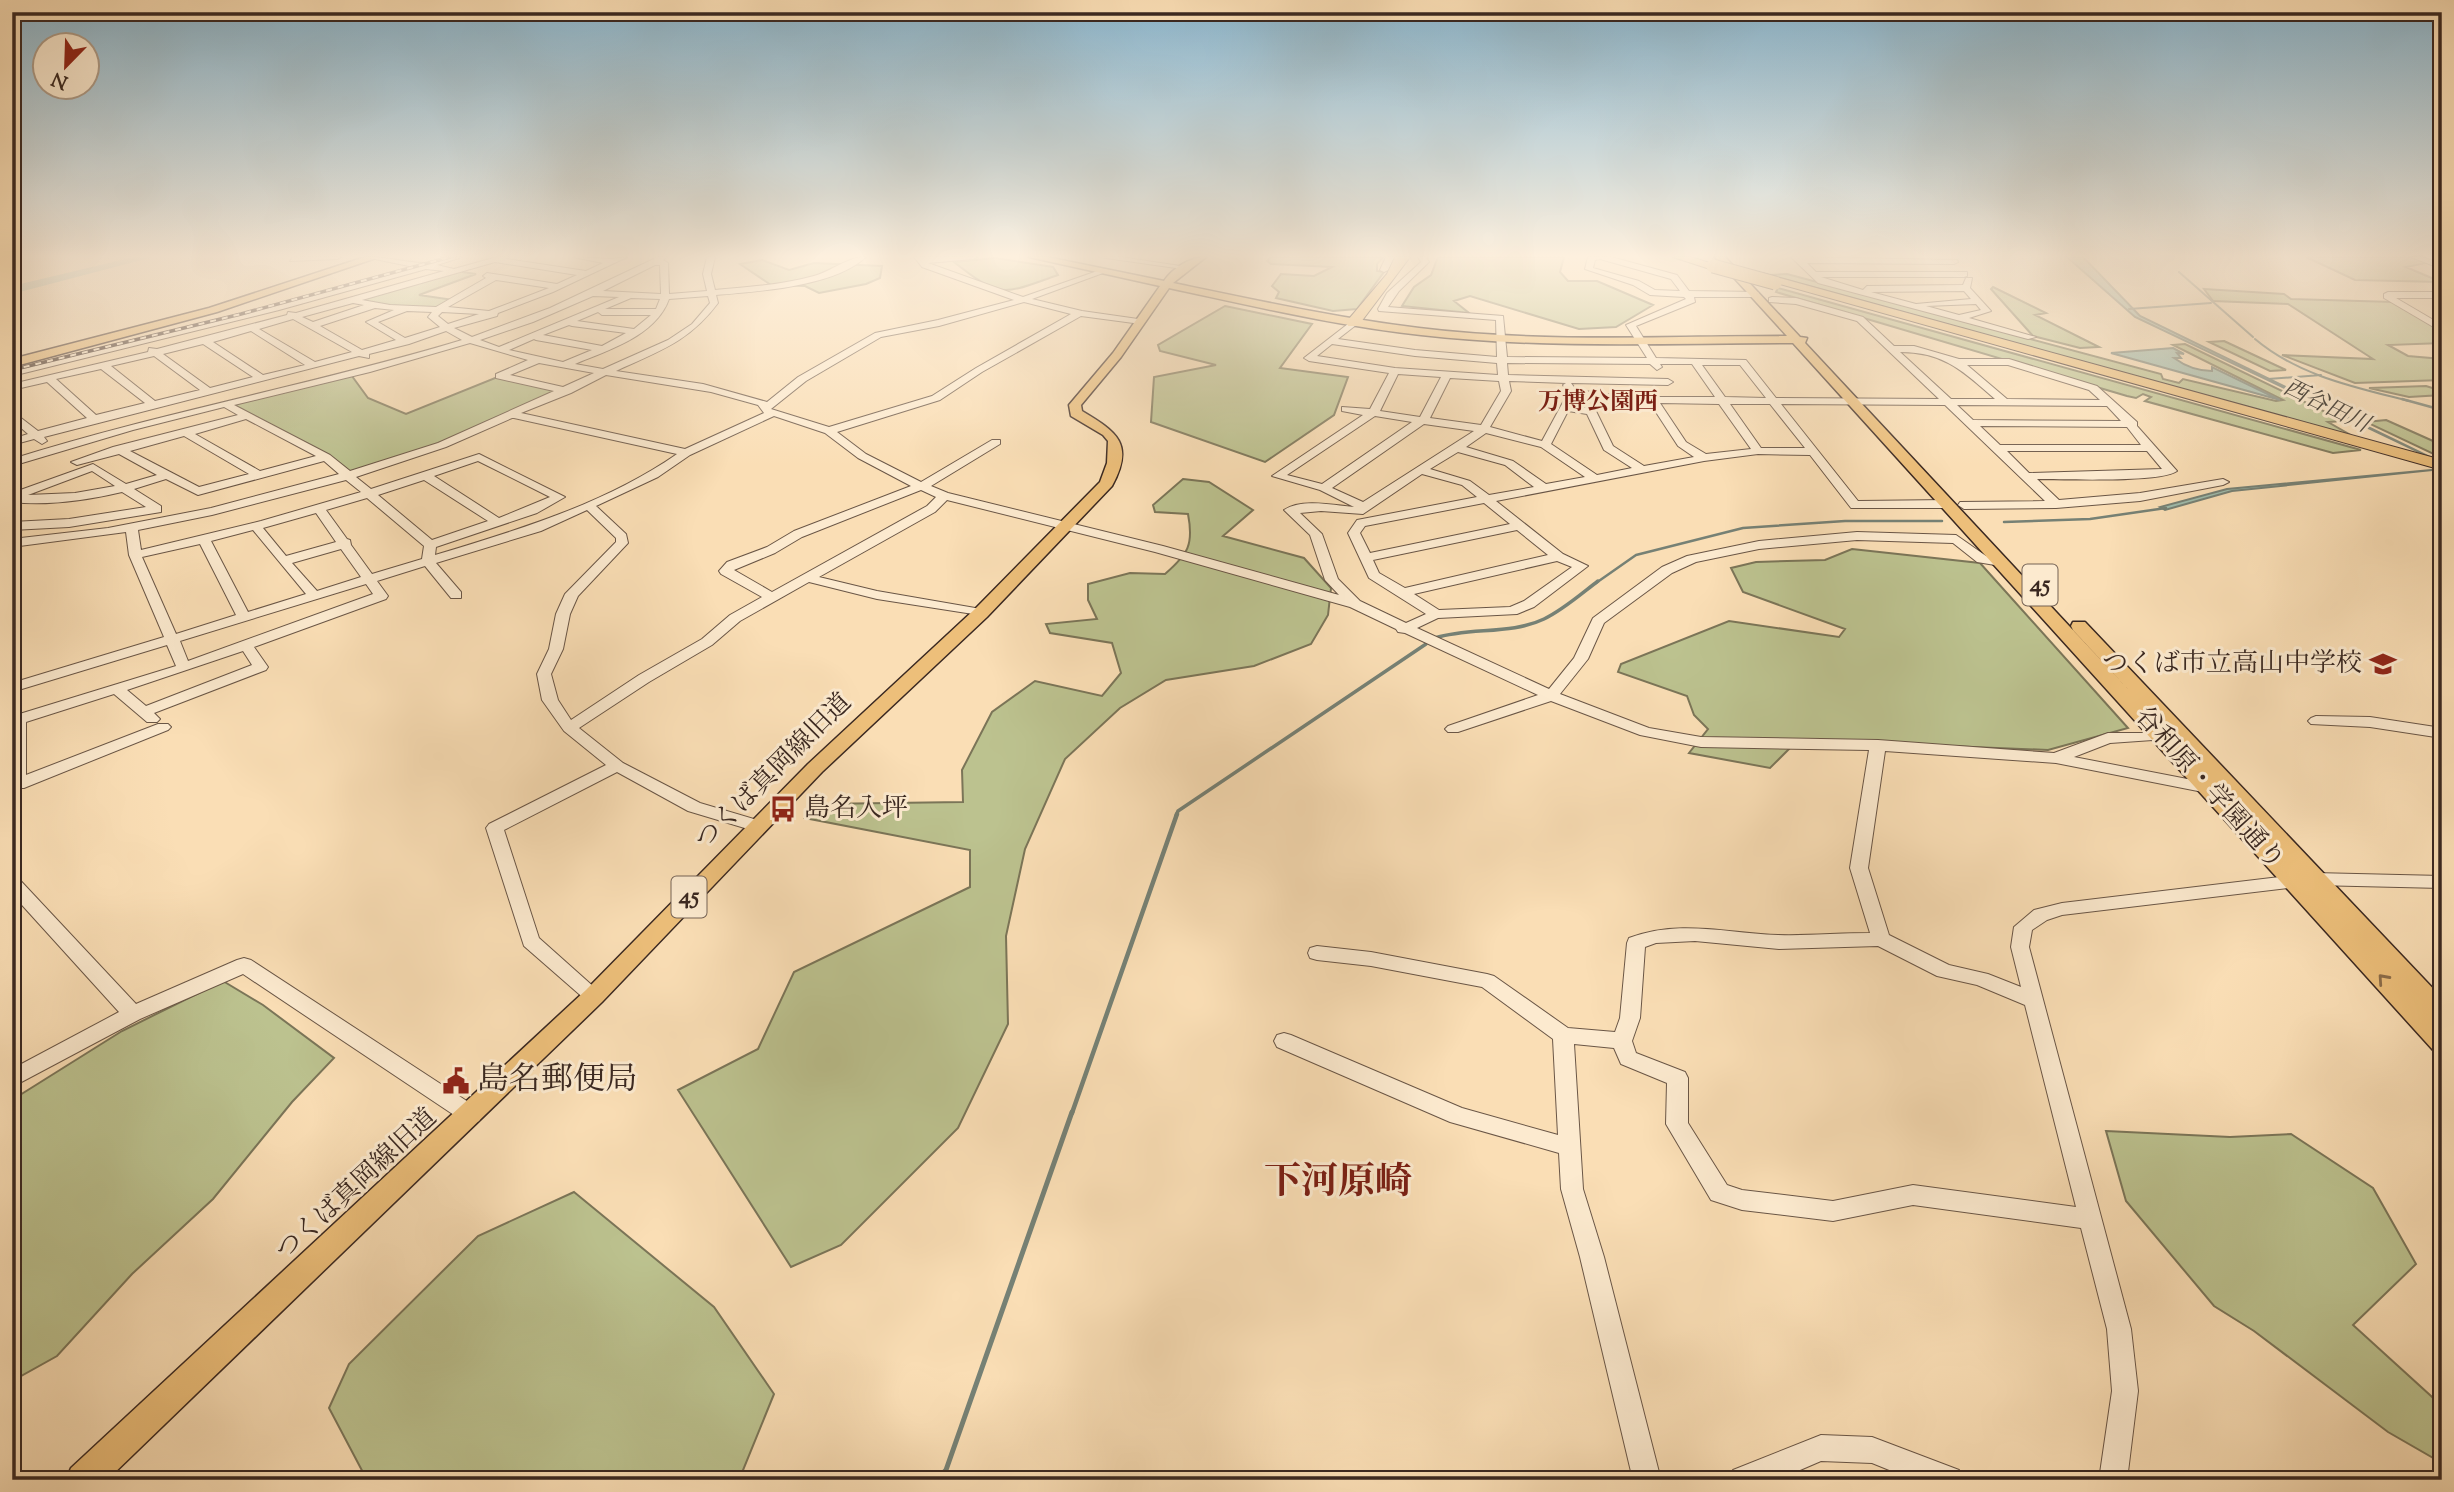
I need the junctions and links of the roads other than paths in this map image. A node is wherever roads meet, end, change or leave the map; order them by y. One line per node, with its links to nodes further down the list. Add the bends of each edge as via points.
1 (140, 327): 48 (main road)
2 (147, 327): 48 (main road)
3 (202, 327): 38 (street)
4 (258, 327): 27 (street)
5 (317, 327): 44 (street)
6 (379, 327): 39 (street)
7 (447, 327): 28 (street)
8 (458, 327): 28 (street)
9 (505, 327): 36 (street)
10 (560, 327): 31 (street)
11 (596, 327): 29 (street)
12 (641, 327): 29 (street)
13 (694, 327): 56 (street)
14 (921, 327): 80 (street, via 878,335 802,379)
15 (1056, 327): 90 (street, via 936,398)
16 (1135, 327): 137 (main road, つくば真岡線旧道 / 45, via 1075,405 1076,413 1112,436 1114,463 1107,483)
17 (1348, 327): 37 (street)
18 (1410, 327): 30 (main road)
19 (1500, 327): 30 (street)
20 (1632, 327): 33 (street)
21 (1787, 327): 34 (main road, 谷和原・学園通り / 45)
22 (1790, 327): 34 (main road, 谷和原・学園通り / 45)
23 (1868, 327): 42 (street)
24 (1936, 327): 101 (highway)
25 (1940, 327): 108 (highway)
26 (1994, 327): 32 (street)
27 (253, 328): 35 (street); 52 (street)
28 (451, 329): 36 (street); 39 (street)
29 (635, 332): 41 (street)
30 (1501, 336): 33 (main road); 46 (street)
31 (533, 337): 40 (street); 41 (street)
32 (2031, 337)
33 (1639, 338): 34 (main road); 47 (street)
34 (1799, 339): 72 (main road, 谷和原・学園通り / 45)
35 (205, 341): 43 (street); 59 (street)
36 (468, 341): 40 (street); 53 (street)
37 (1331, 341): 46 (street); 55 (street, via 1309,358)
38 (141, 342): 43 (street); 57 (street)
39 (406, 342): 44 (street)
40 (500, 349): 45 (street)
41 (600, 349): 51 (street)
42 (1891, 349): 50 (street, via 1913,349); 73 (street)
43 (156, 353): 54 (street); 65 (street)
44 (360, 353): 52 (street); 53 (street)
45 (540, 359): 51 (street); 66 (street, via 500,376)
46 (1500, 360): 47 (street); 60 (street)
47 (1653, 361): 49 (street); 63 (street)
48 (12, 362)
49 (1695, 362): 70 (street); 71 (street, via 1743,362)
50 (1958, 362): 74 (street); 76 (street, via 2009,362 2093,388)
51 (566, 364): 56 (street)
52 (312, 365): 59 (street)
53 (380, 365): 75 (street)
54 (104, 366): 61 (street); 77 (street)
55 (1395, 371): 58 (street); 81 (street)
56 (607, 372): 66 (street); 80 (street, via 698,385)
57 (12, 373)
58 (1447, 374): 60 (street); 86 (street)
59 (259, 377): 65 (street)
60 (1503, 378): 62 (street); 89 (street, via 1506,391)
61 (50, 379): 64 (street); 85 (street)
62 (1565, 381): 63 (street); 67 (street)
63 (1668, 382): 69 (street)
64 (12, 387)
65 (206, 390): 77 (street)
66 (567, 391): 83 (street)
67 (1573, 393): 68 (street); 78 (street)
68 (1654, 400): 69 (street); 106 (street, via 1682,444)
69 (1680, 401): 70 (street)
70 (1722, 401): 71 (street); 102 (street)
71 (1773, 401): 72 (street); 103 (street)
72 (1860, 401): 73 (street); 127 (main road, 谷和原・学園通り / 45)
73 (1947, 402): 74 (street); 87 (street)
74 (2004, 402): 76 (street)
75 (223, 403): 84 (street); 99 (street)
76 (2110, 403): 88 (street)
77 (152, 404): 85 (street)
78 (1565, 407): 95 (street); 110 (street, via 1591,411 1608,448)
79 (1346, 409): 81 (street)
80 (771, 410): 90 (street); 104 (street)
81 (1374, 412): 86 (street); 121 (street, via 1278,476)
82 (12, 414): 92 (street)
83 (514, 415): 104 (street); 113 (street, via 442,445)
84 (247, 416): 91 (street); 105 (street)
85 (93, 418): 92 (street)
86 (1425, 418): 89 (street); 121 (street)
87 (1970, 423): 88 (street); 97 (street)
88 (2133, 424): 98 (street)
89 (1484, 429): 95 (street); 96 (street)
90 (830, 431): 119 (street, via 871,461)
91 (184, 432): 100 (street); 112 (street)
92 (35, 435): 93 (street); 99 (street)
93 (12, 442)
94 (996, 442): 119 (street)
95 (1545, 445): 116 (street)
96 (1457, 447): 109 (street); 122 (street, via 1509,463)
97 (1997, 448): 98 (street); 115 (street)
98 (2147, 448): 115 (street, via 2171,471)
99 (52, 449): 107 (street)
100 (117, 449): 111 (street); 118 (street)
101 (2368, 449): 108 (highway)
102 (1758, 451): 103 (street); 106 (street)
103 (1814, 452): 127 (street, via 1855,505)
104 (686, 453): 129 (street, via 654,475)
105 (326, 457): 112 (street); 113 (street)
106 (1704, 458): 110 (street)
107 (12, 463)
108 (2442, 467)
109 (1420, 470): 126 (street, via 1466,483); 130 (street)
110 (1642, 470): 116 (street)
111 (168, 475): 112 (street, via 198,491); 120 (street)
112 (259, 475)
113 (346, 476): 123 (street); 136 (street)
114 (426, 476): 123 (street); 132 (street); 132 (street, via 479,457 559,497)
115 (2028, 476): 128 (street)
116 (1595, 479): 122 (street)
117 (2223, 482): 128 (street, via 2171,493)
118 (12, 485)
119 (924, 485): 124 (street); 153 (street, via 823,524 726,571)
120 (127, 488): 125 (street, via 72,499); 125 (street, via 93,467); 133 (street, via 157,509 69,523)
121 (1324, 488): 130 (street)
122 (1545, 489): 126 (street)
123 (370, 494): 131 (street); 141 (street)
124 (944, 496): 137 (street); 148 (street, via 931,509)
125 (12, 498)
126 (1488, 500): 135 (street); 144 (street, via 1362,523 1354,533)
127 (1956, 504): 128 (street); 147 (main road, 谷和原・学園通り / 45); 177 (main road, 谷和原・学園通り / 45)
128 (2056, 504)
129 (590, 506): 146 (street); 168 (street, via 622,542 572,594 544,674 550,700)
130 (1364, 507): 154 (street, via 1359,512 1290,510 1316,534 1332,580)
131 (318, 508): 134 (street); 140 (street)
132 (497, 522): 141 (street)
133 (12, 526)
134 (256, 526): 138 (street); 145 (street)
135 (1520, 526): 143 (street); 144 (street)
136 (132, 527): 139 (street); 142 (street)
137 (1065, 527): 154 (street); 155 (main road, つくば真岡線旧道 / 45)
138 (204, 540): 142 (street); 157 (street)
139 (12, 543)
140 (346, 543): 145 (street); 149 (street)
141 (430, 545): 146 (street)
142 (135, 555): 159 (street)
143 (1558, 557): 150 (street); 156 (street, via 1583,566 1529,604 1512,611)
144 (1366, 558): 150 (street, via 1374,575)
145 (284, 561): 151 (street)
146 (428, 562): 149 (street); 152 (street)
147 (2001, 562): 164 (street, via 1982,559 1956,538 1857,536 1759,545 1692,559 1667,570 1598,621 1581,659); 171 (main road, 谷和原・学園通り / 45)
148 (807, 578): 153 (street); 155 (street)
149 (369, 579): 151 (street); 160 (street, via 381,596)
150 (1402, 593): 156 (street)
151 (313, 594): 157 (street)
152 (456, 595)
153 (771, 597): 168 (street, via 734,618 720,636)
154 (1355, 604): 158 (street)
155 (981, 613): 176 (main road, つくば真岡線旧道 / 45)
156 (1436, 614): 158 (street)
157 (244, 618): 159 (street)
158 (1403, 629): 164 (street)
159 (171, 640): 161 (street); 162 (street)
160 (246, 646): 161 (street); 165 (street, via 261,667)
161 (184, 668): 163 (street)
162 (12, 688)
163 (116, 689): 165 (street); 166 (street)
164 (1551, 696): 169 (street); 172 (street, via 1645,732 1701,741)
165 (144, 712): 166 (street, via 163,727 18,784)
166 (15, 720)
167 (2316, 722): 170 (street, via 2370,722)
168 (569, 728): 174 (street)
169 (1453, 729)
170 (2442, 733)
171 (2161, 736): 173 (street, via 2108,738); 175 (main road, 谷和原・学園通り / 45)
172 (1878, 746): 173 (street); 180 (street, via 1859,868)
173 (2056, 758): 175 (street)
174 (617, 766): 176 (street, via 694,807); 182 (street, via 495,828 531,940)
175 (2208, 788): 177 (main road, 谷和原・学園通り / 45)
176 (758, 826): 182 (main road, つくば真岡線旧道 / 45)
177 (2304, 880): 179 (street); 183 (street, via 2041,915 2023,928 2020,947); 185 (main road, 谷和原・学園通り / 45); 189 (main road, 谷和原・学園通り / 45, one-way to 177)
178 (12, 882): 184 (street)
179 (2442, 882)
180 (1881, 939): 183 (street, via 1944,971 1981,979); 188 (street, via 1779,942 1695,934 1636,943 1630,1018)
181 (1317, 953): 186 (street, via 1487,981)
182 (594, 996): 191 (main road, つくば真岡線旧道 / 45)
183 (2035, 1001): 193 (street)
184 (133, 1014): 190 (street); 191 (street, via 243,965)
185 (2442, 1014)
186 (1563, 1035): 188 (street); 192 (street)
187 (1283, 1041): 192 (street, via 1458,1116)
188 (1622, 1041): 193 (street, via 1628,1058 1678,1078 1677,1124 1719,1193 1833,1211 1913,1195)
189 (2442, 1043)
190 (12, 1079)
191 (471, 1115): 194 (main road, つくば真岡線旧道 / 45)
192 (1569, 1147): 195 (street, via 1572,1189)
193 (2092, 1219): 198 (street, via 2119,1329 2125,1391)
194 (83, 1480)
195 (1647, 1480)
196 (1743, 1480): 197 (street, via 1821,1448 1872,1450)
197 (1949, 1480)
198 (2112, 1480)

